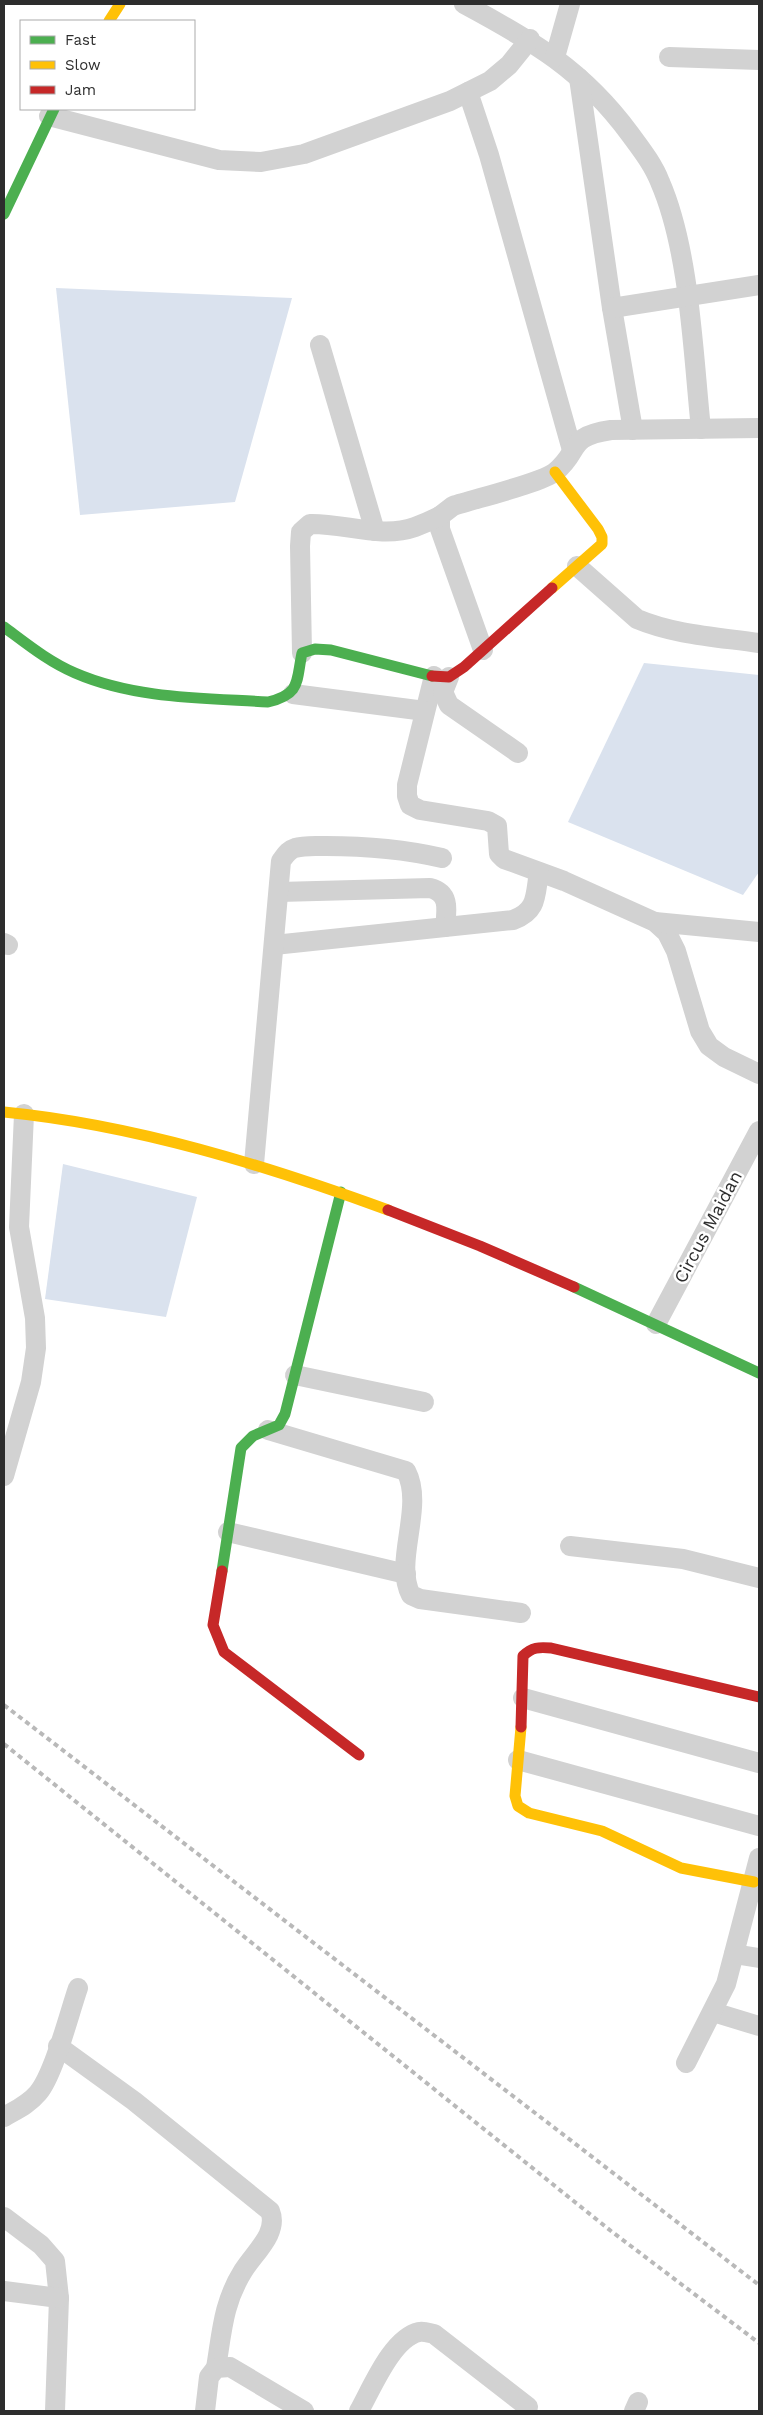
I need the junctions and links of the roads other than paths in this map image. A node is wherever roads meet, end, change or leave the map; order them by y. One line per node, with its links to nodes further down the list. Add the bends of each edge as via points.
1 (120, 4): 4 (main road)
2 (464, 4): 5 (street)
3 (570, 4): 7 (street)
4 (110, 20)
5 (530, 40): 7 (street); 10 (street, via 490,80)
6 (669, 56): 8 (street)
7 (555, 57): 9 (street)
8 (759, 60)
9 (580, 78): 14 (street, via 612,109 660,180 669,205); 15 (street)
10 (468, 92): 11 (street, via 441,105 304,154 261,162 219,160); 20 (street, via 489,155)
11 (52, 112): 12 (main road)
12 (4, 214)
13 (759, 285): 14 (street)
14 (687, 297): 15 (street); 18 (street)
15 (612, 308): 19 (street)
16 (320, 344): 23 (street)
17 (759, 428): 18 (street)
18 (701, 429): 19 (street)
19 (633, 430): 20 (street, via 590,433)
20 (572, 450): 21 (street)
21 (555, 472): 22 (street, via 453,506); 24 (main road, via 602,536 602,544)
22 (440, 516): 23 (street, via 414,528); 27 (street, via 445,547)
23 (375, 531): 28 (street, via 326,523 310,524 301,532)
24 (577, 566): 26 (street, via 637,619 648,624); 27 (main road)
25 (4, 627): 30 (main road, via 73,672 120,689 268,702 283,700)
26 (759, 643)
27 (483, 650): 29 (main road)
28 (302, 653): 29 (main road, via 315,649 332,650); 30 (main road, via 298,684)
29 (441, 677): 31 (street); 32 (street, via 449,705)
30 (293, 694): 31 (street)
31 (425, 711): 34 (street, via 407,785 410,805 420,810 488,821 497,826 498,854 504,860)
32 (518, 753)
33 (442, 858): 35 (street, via 372,846 294,848 281,861)
34 (539, 872): 36 (street, via 564,880); 37 (street, via 532,910 524,916)
35 (279, 892): 37 (street, via 440,890 445,898); 39 (street)
36 (655, 922): 38 (street); 40 (street, via 667,933 676,951 700,1031 709,1046)
37 (445, 927): 39 (street)
38 (759, 932)
39 (274, 945): 44 (street)
40 (759, 1074)
41 (4, 1112): 42 (main road)
42 (24, 1114): 44 (main road, via 142,1134); 46 (street, via 19,1202)
43 (759, 1131): 47 (street, Circus Maidan)
44 (254, 1164): 45 (main road)
45 (341, 1192): 47 (main road, via 495,1252); 49 (main road)
46 (12, 1239): 52 (street, via 35,1318 36,1348 31,1382)
47 (656, 1324): 48 (main road)
48 (759, 1373)
49 (295, 1375): 50 (street); 51 (main road, via 285,1414 279,1425)
50 (424, 1402)
51 (268, 1430): 53 (main road, via 246,1438 241,1448); 55 (street, via 406,1471 410,1478 411,1512)
52 (4, 1476)
53 (228, 1532): 55 (street); 60 (main road, via 213,1625 224,1652)
54 (570, 1546): 56 (street, via 683,1559)
55 (406, 1574): 57 (street, via 411,1596)
56 (759, 1578)
57 (521, 1613)
58 (759, 1696): 59 (main road, via 536,1647 522,1656)
59 (523, 1698): 61 (main road); 62 (street)
60 (359, 1755)
61 (518, 1760): 63 (street); 64 (main road, via 515,1796 518,1806 529,1813 602,1831 681,1868)
62 (759, 1763)
63 (759, 1826)
64 (757, 1870): 65 (street)
65 (734, 1954): 66 (street); 68 (street)
66 (759, 1958)
67 (78, 1988): 70 (street)
68 (714, 2012): 69 (street); 71 (street)
69 (759, 2026)
70 (58, 2046): 72 (street, via 39,2092 27,2104); 76 (street, via 270,2211 274,2220 271,2231 243,2271 225,2307)
71 (686, 2063)
72 (4, 2117)
73 (4, 2217): 75 (street, via 42,2245 55,2261)
74 (4, 2291): 75 (street)
75 (60, 2298): 78 (street)
76 (216, 2368): 79 (street, via 209,2377); 80 (street, via 230,2367)
77 (528, 2407): 81 (street, via 434,2334 421,2331 408,2336 395,2347)
78 (55, 2411)
79 (205, 2411)
80 (304, 2411)
81 (359, 2411)

